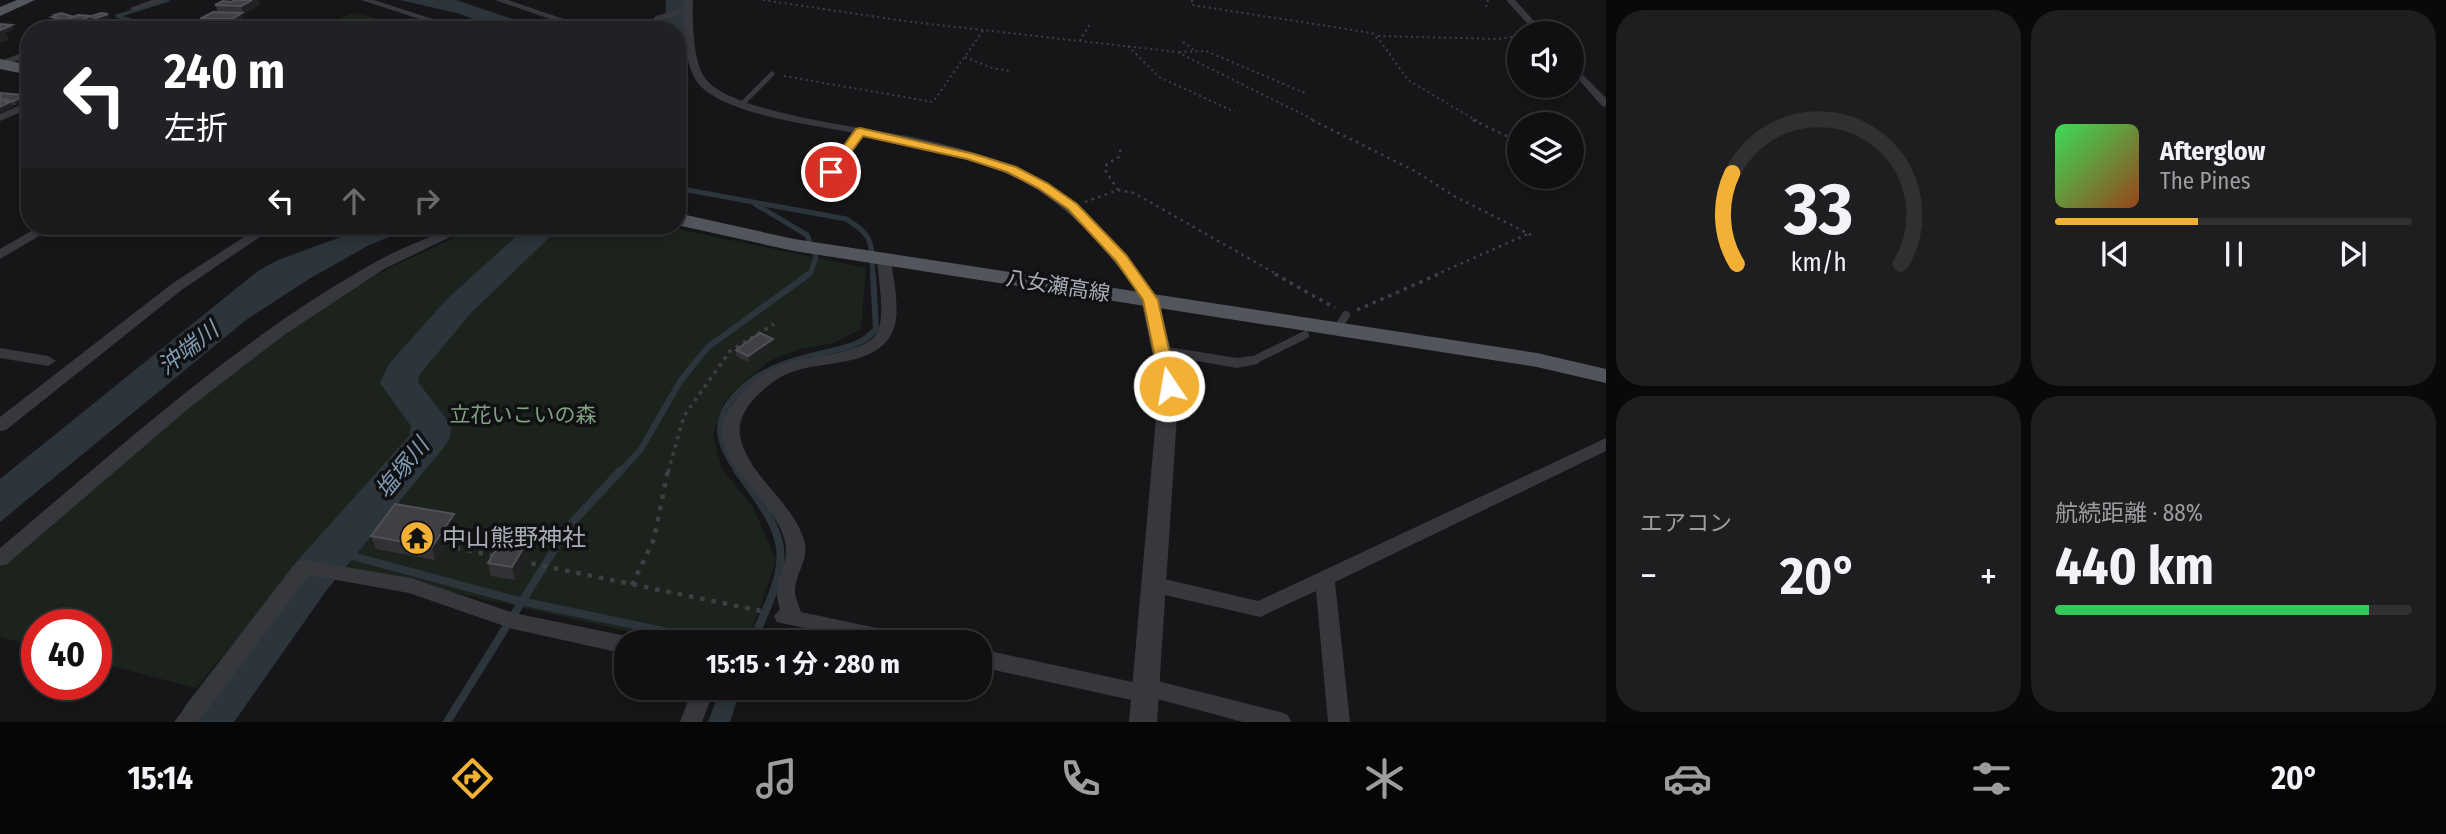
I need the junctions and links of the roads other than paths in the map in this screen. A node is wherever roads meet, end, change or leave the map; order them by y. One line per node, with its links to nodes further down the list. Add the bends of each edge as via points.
1 (29, 0): 8 (main road)
2 (161, 0): 7 (street)
3 (365, 0): 9 (street)
4 (499, 0): 10 (street)
5 (1510, 0): 12 (street)
6 (688, 5): 11 (street); 18 (street, via 699,80)
7 (134, 8)
8 (0, 12)
9 (434, 21)
10 (564, 21)
11 (654, 21)
12 (1530, 21)
13 (21, 56): 14 (street)
14 (0, 64): 15 (main road)
15 (21, 68)
16 (772, 74): 18 (lane)
17 (1584, 80): 19 (street)
18 (742, 104): 22 (street)
19 (1606, 104)
20 (21, 108): 21 (street)
21 (0, 118)
22 (860, 132): 23 (street); 30 (street, via 970,156 1043,185 1073,206 1121,258)
23 (831, 172)
24 (686, 221): 29 (main road, 八女瀬高線)
25 (34, 235): 28 (street)
26 (255, 235): 37 (street, via 178,286)
27 (446, 235): 39 (street, via 381,265 287,326)
28 (0, 255)
29 (884, 259): 30 (main road, 八女瀬高線); 42 (street, via 886,331 878,344 779,372 760,384 734,412 730,431 736,455 779,507 793,537 797,559 785,592 788,617)
30 (1150, 300): 32 (street); 36 (main road, 八女瀬高線, via 1341,322)
31 (1306, 335): 35 (lane)
32 (1162, 351): 35 (street, via 1237,363); 41 (street, via 1169,386)
33 (0, 353): 34 (street)
34 (47, 361)
35 (1252, 361)
36 (1606, 376)
37 (0, 426)
38 (1606, 444): 40 (street)
39 (0, 559)
40 (1325, 578): 41 (street, via 1260,609); 51 (street)
41 (1152, 584): 45 (street)
42 (849, 630)
43 (614, 642): 47 (street, via 513,621 411,586 304,567)
44 (992, 660): 45 (street)
45 (1146, 690): 49 (street); 50 (street)
46 (700, 700): 48 (street)
47 (185, 722)
48 (691, 722)
49 (1143, 722)
50 (1280, 722)
51 (1339, 722)

